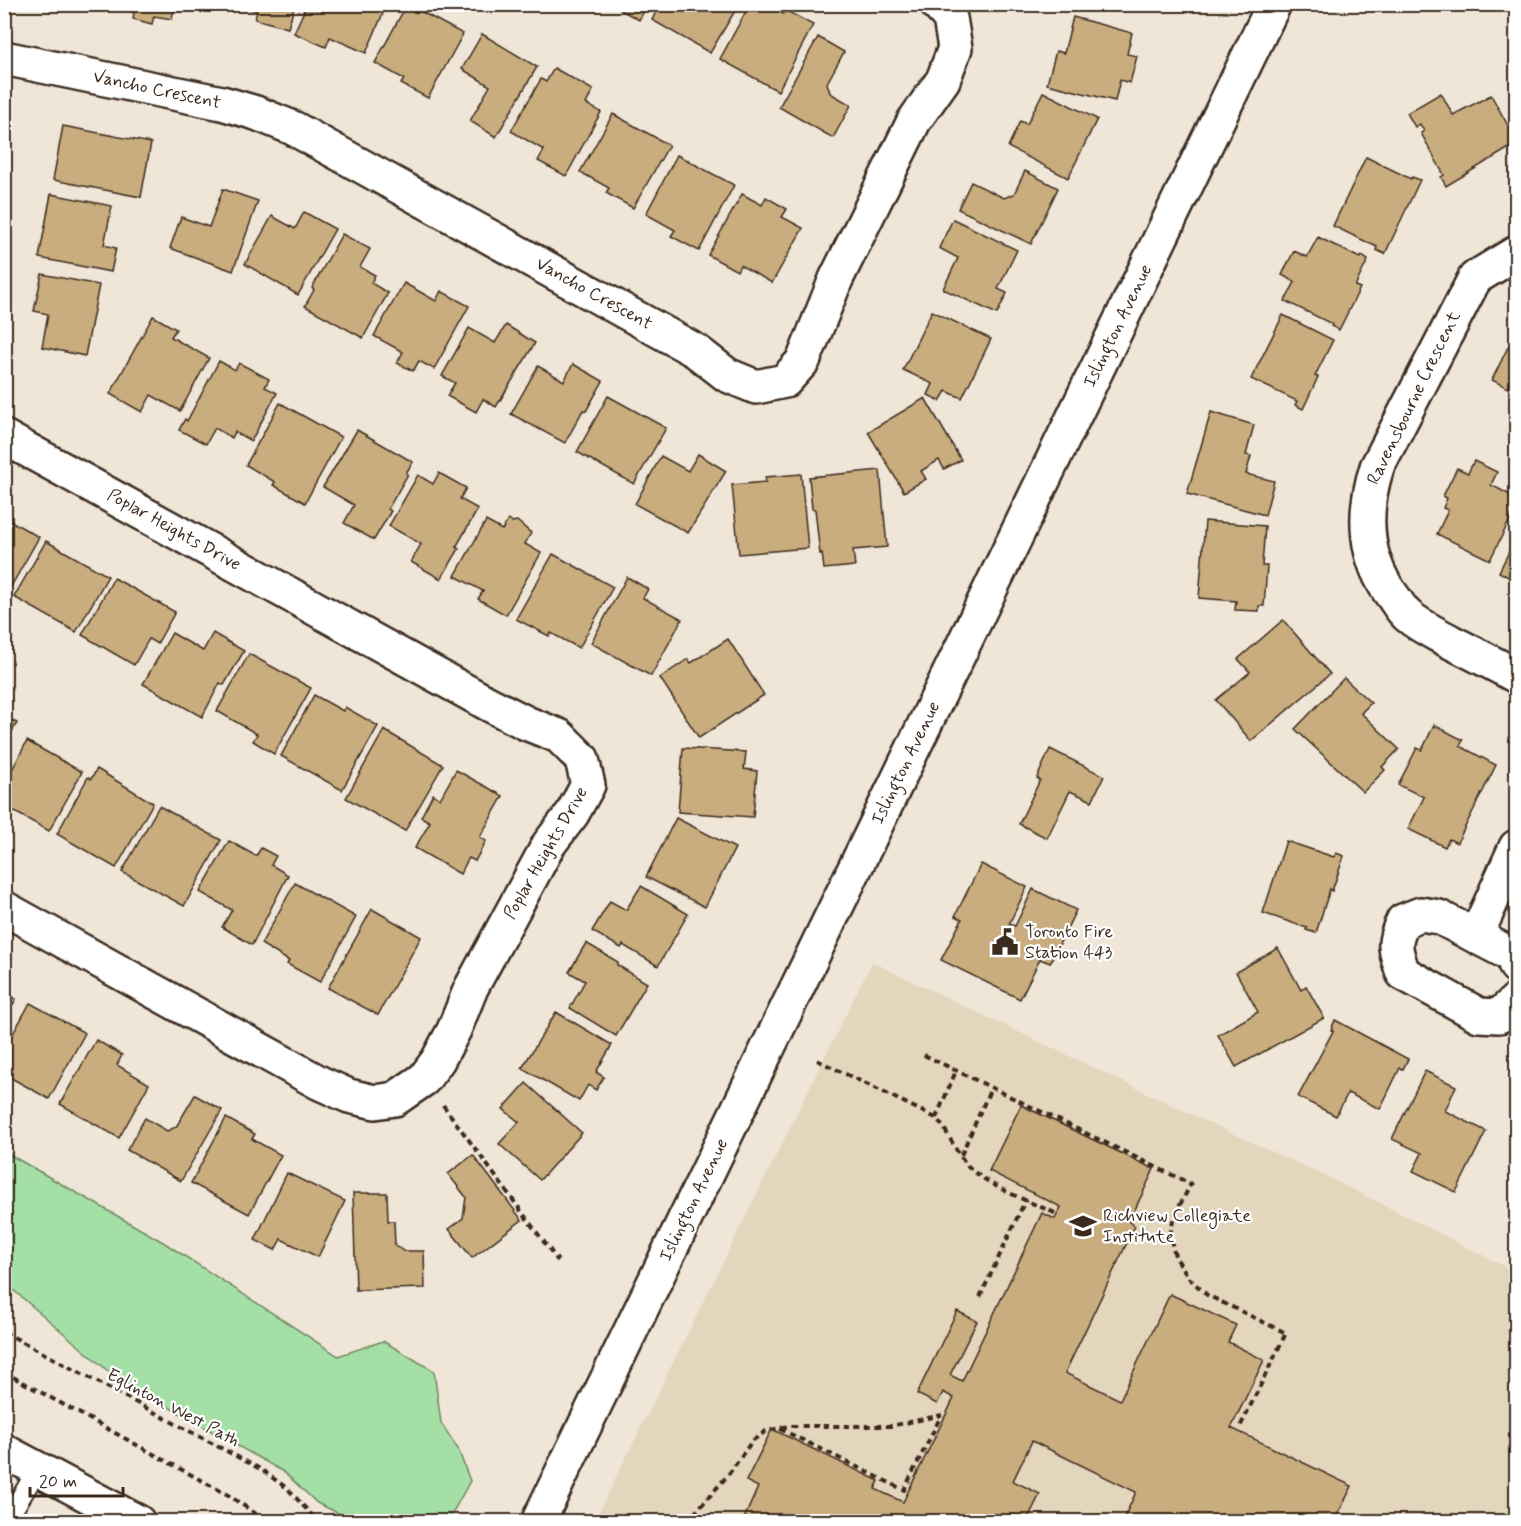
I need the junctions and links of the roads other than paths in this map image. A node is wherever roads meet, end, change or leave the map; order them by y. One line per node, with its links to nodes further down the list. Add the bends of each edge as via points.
1 (937, 4): 3 (street, Vancho Crescent, via 950,18 955,48 943,80 914,121 836,279 803,361 785,381 756,387 727,375 696,351 293,128 222,103)
2 (1275, 4): 16 (street, Islington Avenue)
3 (4, 58)
4 (1516, 253): 6 (street, Ravensbourne Crescent, via 1475,278 1377,467 1367,510 1367,536 1374,563 1406,615)
5 (4, 437): 8 (street, Poplar Heights Drive, via 487,703 559,736 582,759 588,785 549,844 471,988 438,1060 423,1079 395,1099 375,1102 320,1083)
6 (1516, 676)
7 (1516, 847): 9 (street)
8 (4, 908)
9 (1476, 936): 10 (street, via 1512,955); 11 (street, via 1439,917 1421,914 1403,921 1395,938 1396,954 1403,973 1479,1015 1499,1016)
10 (1516, 966)
11 (1516, 1000)
12 (4, 1451): 13 (street)
13 (38, 1469): 14 (lane); 15 (street)
14 (8, 1521)
15 (138, 1521)
16 (538, 1521)

